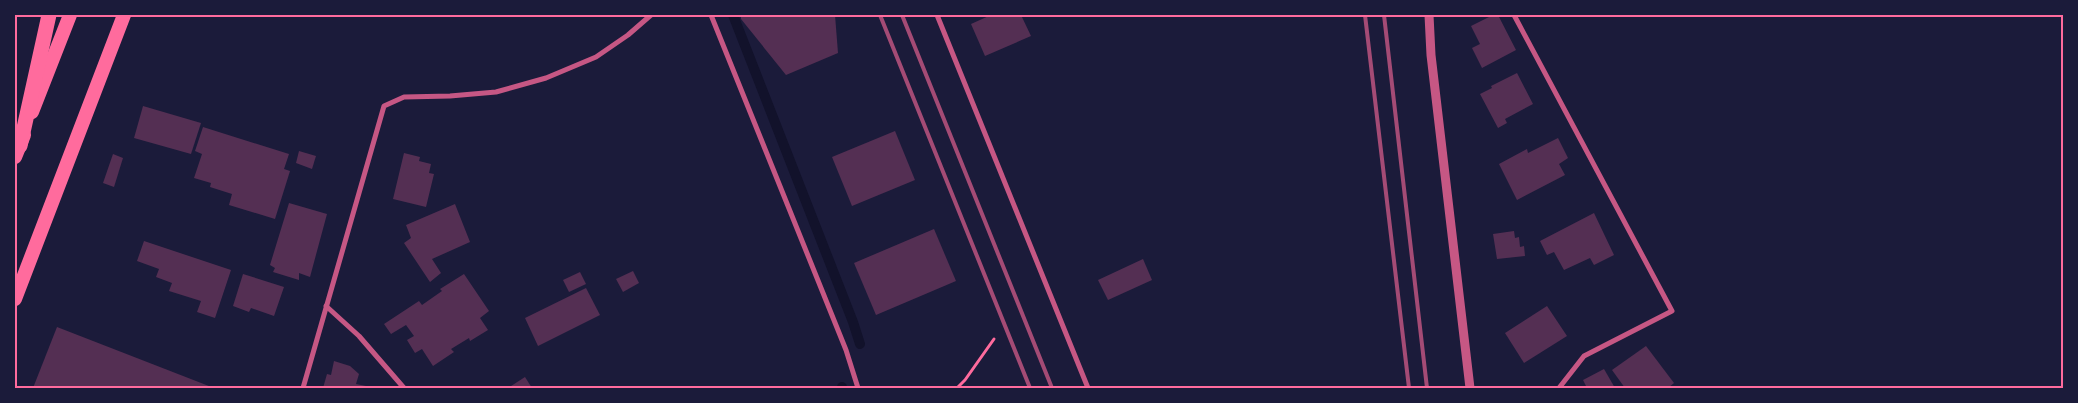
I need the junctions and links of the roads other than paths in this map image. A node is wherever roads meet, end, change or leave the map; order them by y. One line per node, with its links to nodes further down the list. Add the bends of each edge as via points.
1 (49, 15): 9 (highway)
2 (70, 15): 9 (highway)
3 (124, 15): 10 (highway)
4 (651, 15): 11 (street, via 596,57 546,78 496,92 404,96 384,106)
5 (711, 15): 14 (street)
6 (937, 15): 15 (street)
7 (1429, 15): 16 (street)
8 (1514, 15): 17 (street, via 1672,311 1584,356)
9 (17, 152)
10 (15, 299)
11 (326, 306): 12 (street); 13 (street, via 359,336)
12 (302, 388)
13 (404, 388)
14 (858, 388)
15 (1088, 388)
16 (1470, 388)
17 (1559, 388)

